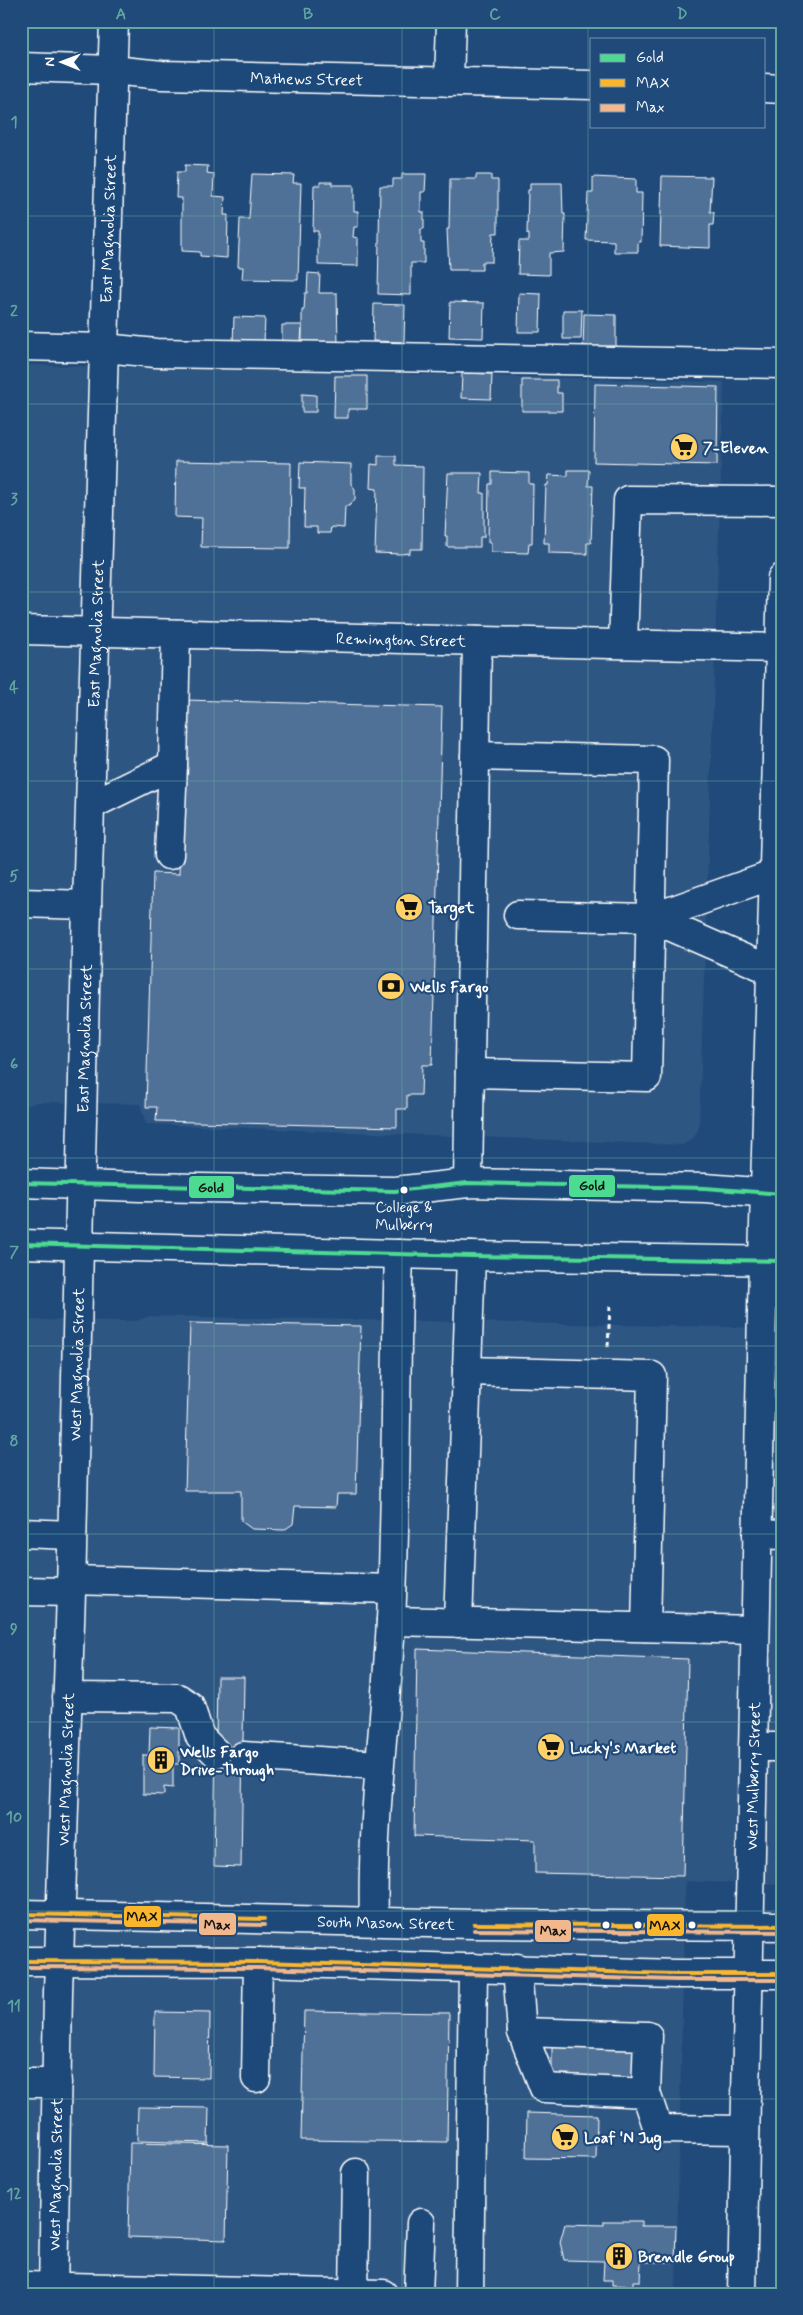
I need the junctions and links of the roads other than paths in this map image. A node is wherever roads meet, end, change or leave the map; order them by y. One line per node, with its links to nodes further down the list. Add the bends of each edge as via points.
1 (114, 21): 4 (main road, East Magnolia Street)
2 (451, 21): 5 (main road)
3 (21, 67): 4 (main road, Mathews Street)
4 (112, 70): 5 (main road, Mathews Street, via 162,75); 10 (main road, East Magnolia Street)
5 (450, 82): 6 (main road, Mathews Street)
6 (590, 85)
7 (766, 88): 8 (main road)
8 (782, 89)
9 (21, 346): 10 (main road)
10 (104, 348): 11 (main road, via 156,353); 15 (main road, East Magnolia Street)
11 (782, 364)
12 (782, 501): 18 (main road, via 628,500)
13 (782, 578): 19 (main road, West Mulberry Street)
14 (21, 630): 15 (main road, Remington Street)
15 (95, 632): 16 (main road, Remington Street); 22 (main road, East Magnolia Street)
16 (176, 634): 17 (main road, Remington Street); 21 (main road)
17 (477, 641): 18 (main road, Remington Street); 20 (main road)
18 (623, 644): 19 (main road, Remington Street)
19 (781, 648): 24 (main road, West Mulberry Street)
20 (475, 756): 28 (main road, via 654,760); 31 (main road)
21 (173, 765): 22 (main road); 23 (main road)
22 (91, 804): 26 (main road, East Magnolia Street)
23 (169, 855)
24 (774, 874): 28 (main road); 29 (main road, West Mulberry Street)
25 (21, 903): 26 (main road)
26 (87, 905): 34 (main road, East Magnolia Street)
27 (518, 915): 28 (main road)
28 (651, 918): 30 (main road); 31 (main road, via 647,1077)
29 (777, 924): 30 (main road, West Mulberry Street)
30 (770, 970): 35 (main road, West Mulberry Street)
31 (470, 1073): 33 (main road)
32 (21, 1183): 34 (main road)
33 (468, 1183): 34 (main road, via 395,1191); 35 (main road, via 705,1188)
34 (80, 1184): 37 (main road, East Magnolia Street)
35 (773, 1194): 40 (main road, West Mulberry Street)
36 (21, 1244): 37 (main road)
37 (79, 1245): 38 (main road); 43 (main road, West Magnolia Street)
38 (398, 1254): 39 (main road); 46 (main road)
39 (470, 1256): 40 (main road); 41 (main road)
40 (772, 1261): 44 (main road, West Mulberry Street)
41 (466, 1371): 49 (main road); 50 (main road, via 652,1376)
42 (21, 1533): 43 (main road)
43 (72, 1535): 45 (main road, West Magnolia Street)
44 (770, 1535): 51 (main road, West Mulberry Street)
45 (71, 1586): 46 (main road); 47 (main road); 52 (main road, West Magnolia Street)
46 (392, 1589): 48 (main road)
47 (21, 1590)
48 (391, 1621): 49 (main road); 57 (main road)
49 (458, 1623): 50 (main road)
50 (646, 1627): 51 (main road)
51 (755, 1630): 53 (main road, West Mulberry Street)
52 (67, 1697): 55 (main road, via 178,1698 190,1706 200,1737); 59 (main road, West Magnolia Street)
53 (753, 1747): 54 (main road); 62 (main road, West Mulberry Street)
54 (782, 1747)
55 (216, 1753)
56 (243, 1756): 57 (main road)
57 (380, 1765): 60 (main road)
58 (21, 1914): 59 (main road, South Mason Street)
59 (61, 1915): 60 (main road, South Mason Street); 64 (main road, West Magnolia Street)
60 (374, 1921): 62 (main road, South Mason Street)
61 (782, 1926): 62 (main road, South Mason Street)
62 (750, 1927): 68 (main road, West Mulberry Street)
63 (21, 1961): 64 (main road)
64 (59, 1962): 65 (main road); 73 (main road, West Magnolia Street)
65 (258, 1962): 66 (main road); 71 (main road)
66 (473, 1968): 67 (main road); 84 (main road)
67 (517, 1968): 68 (main road, via 676,1974); 70 (main road)
68 (748, 1973): 69 (main road); 75 (main road, West Mulberry Street)
69 (782, 1974)
70 (522, 2032): 74 (main road, via 544,2088); 74 (main road, via 648,2036)
71 (256, 2078)
72 (21, 2083): 73 (main road)
73 (57, 2083): 79 (main road, West Magnolia Street)
74 (646, 2093): 75 (main road, via 658,2129)
75 (746, 2130): 85 (main road, West Mulberry Street)
76 (356, 2173): 81 (main road)
77 (421, 2223): 83 (main road)
78 (21, 2286): 79 (main road)
79 (53, 2290): 80 (main road)
80 (292, 2293): 81 (main road)
81 (354, 2293): 82 (main road)
82 (383, 2294)
83 (418, 2294)
84 (469, 2294)
85 (742, 2294)

